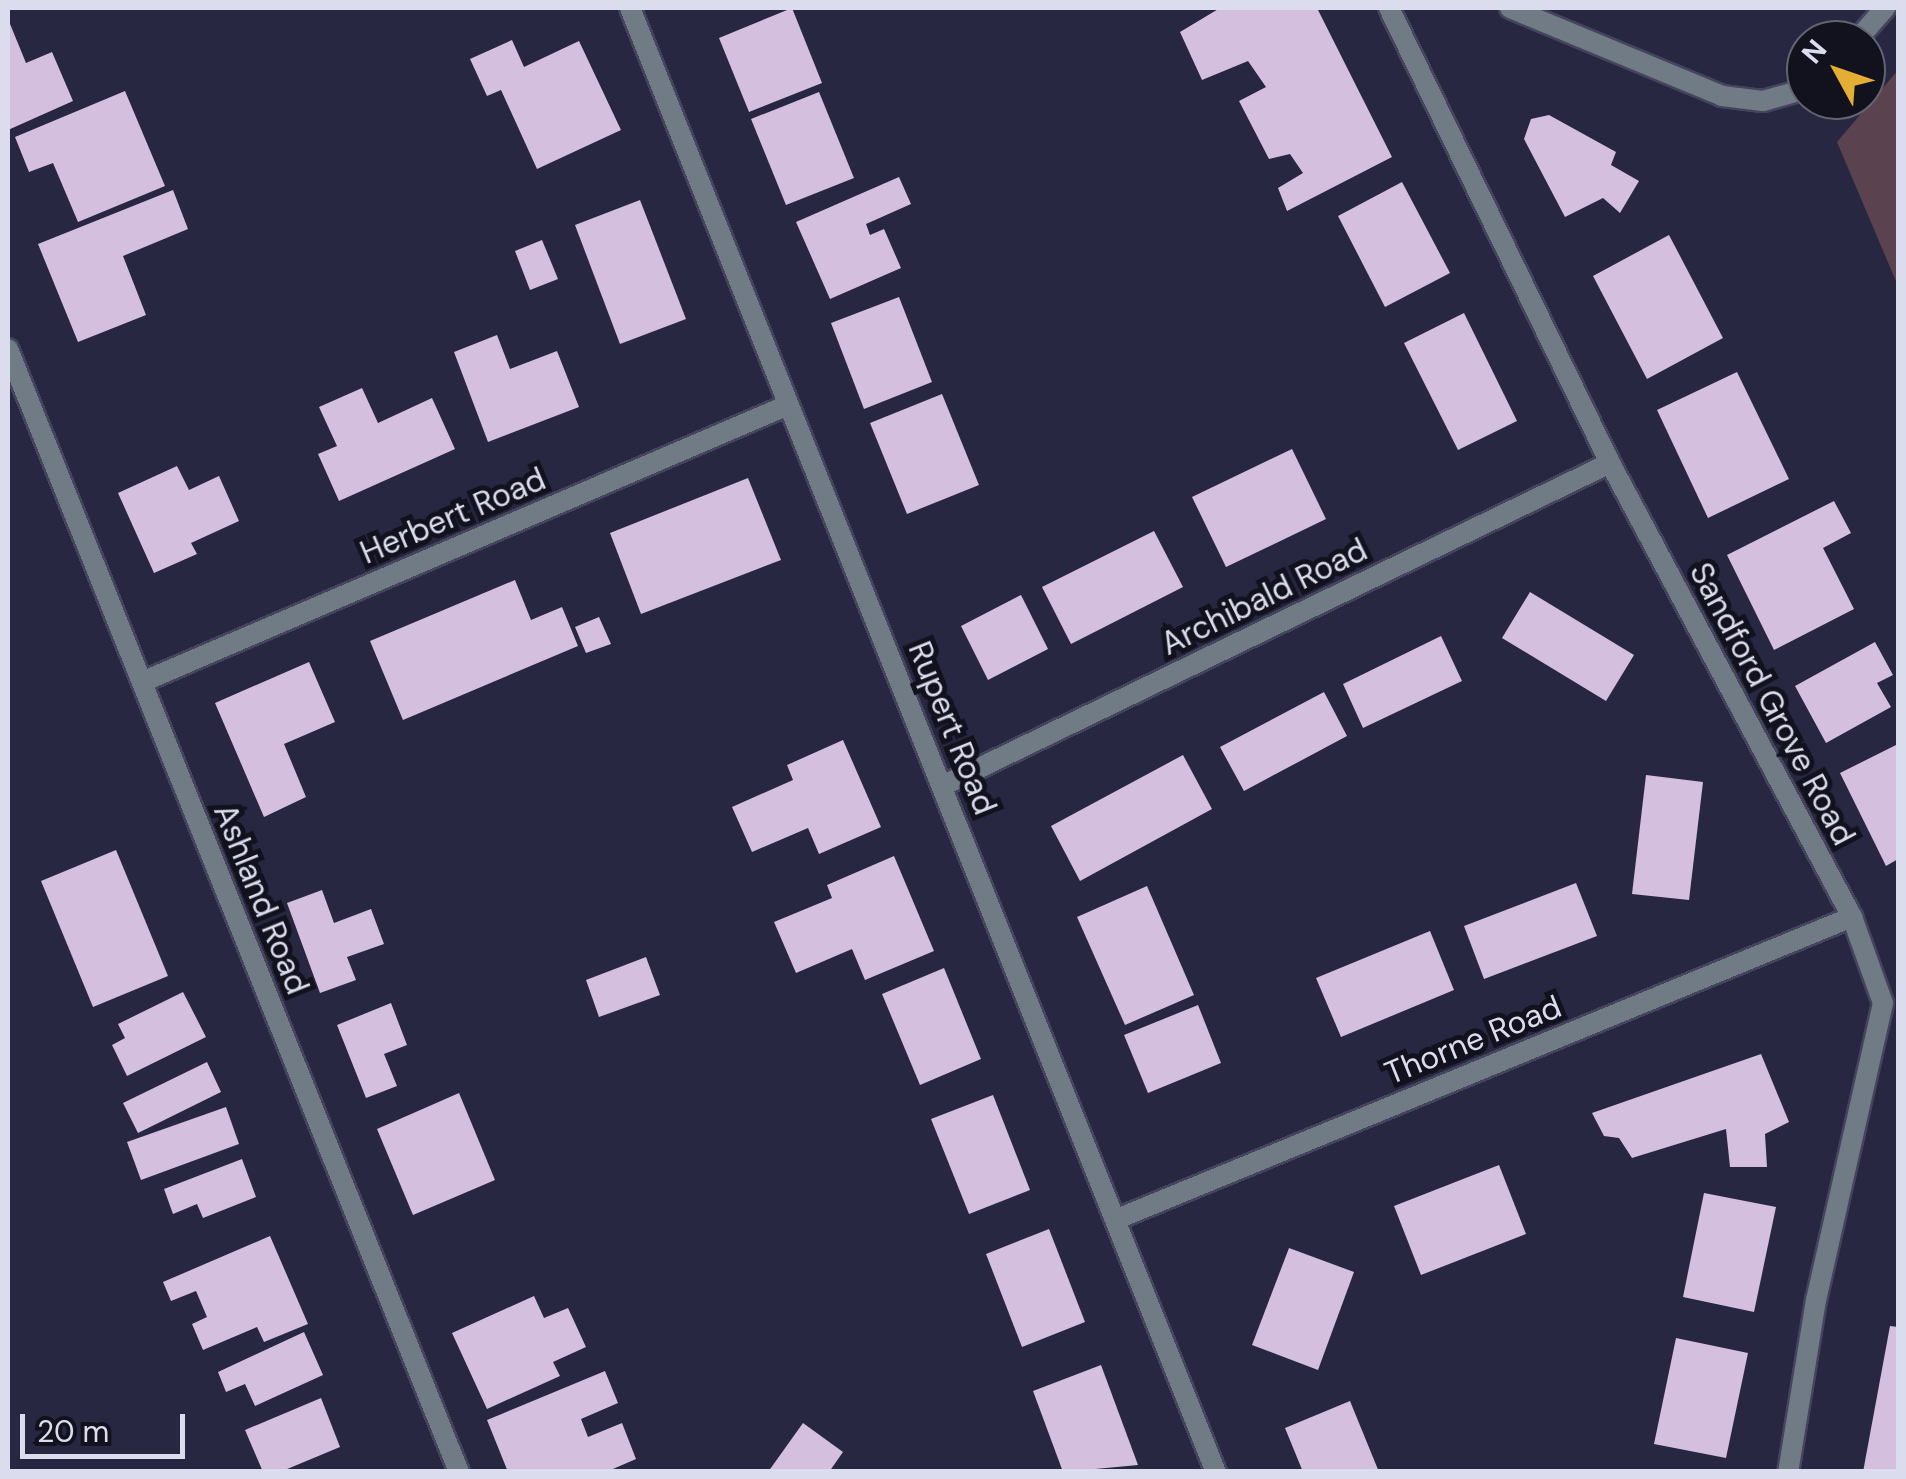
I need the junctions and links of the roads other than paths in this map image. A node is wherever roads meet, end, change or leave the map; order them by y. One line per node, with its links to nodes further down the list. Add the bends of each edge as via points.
1 (630, 8): 6 (street, Rupert Road)
2 (1388, 8): 7 (street, Sandford Grove Road)
3 (1510, 8): 4 (street, via 1722,96 1763,100)
4 (1786, 94)
5 (8, 349): 8 (street, Ashland Road)
6 (788, 404): 8 (street, Herbert Road); 9 (street, Rupert Road)
7 (1610, 463): 9 (street, Archibald Road); 10 (street, Sandford Grove Road)
8 (142, 682): 12 (street, Ashland Road)
9 (944, 785): 11 (street, Rupert Road)
10 (1852, 917): 11 (street, Thorne Road); 14 (street, Sandford Grove Road, via 1882,1003 1816,1300)
11 (1117, 1218): 13 (street, Rupert Road)
12 (459, 1472)
13 (1216, 1472)
14 (1788, 1472)

